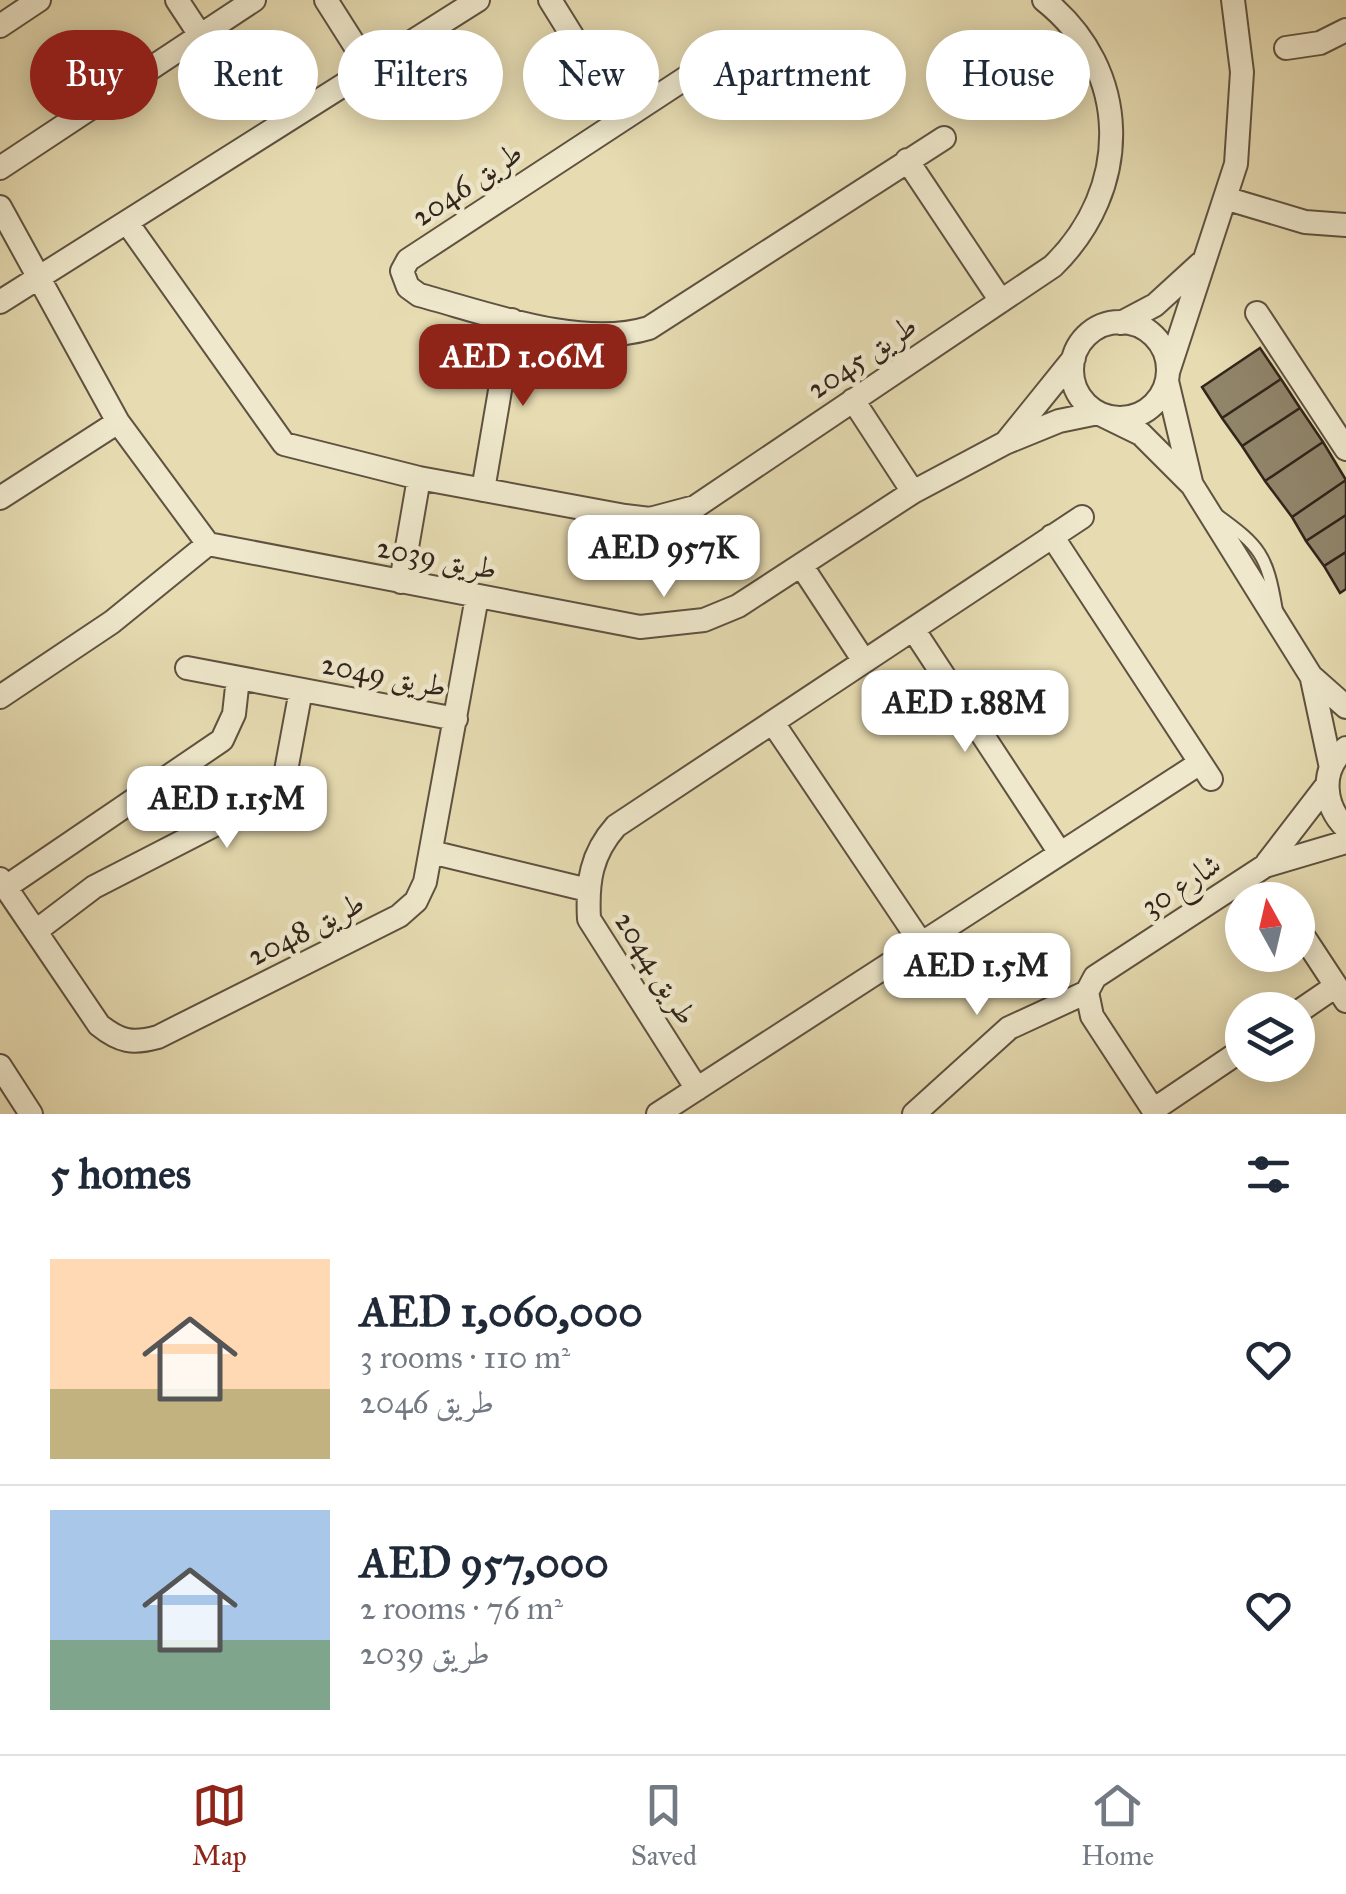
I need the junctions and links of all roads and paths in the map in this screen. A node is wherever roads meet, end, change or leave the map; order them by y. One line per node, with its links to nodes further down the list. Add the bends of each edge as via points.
1 (39, 0): 9 (street)
2 (177, 0): 10 (street)
3 (254, 0): 11 (street)
4 (326, 0): 12 (street)
5 (478, 0): 13 (street)
6 (550, 0): 14 (street)
7 (1233, 0): 23 (street, via 1242,110)
8 (1054, 2): 29 (street, طريق 2045, via 1098,68 1112,161 1107,186 1075,245)
9 (0, 26)
10 (197, 30)
11 (208, 30)
12 (345, 30)
13 (433, 30)
14 (569, 30)
15 (1346, 30): 16 (street, via 1320,44)
16 (1286, 48)
17 (178, 50): 22 (street)
18 (338, 92): 25 (street)
19 (616, 120): 32 (street, طريق 2046, via 408,260 402,271 419,295)
20 (944, 138): 21 (street, طريق 2046)
21 (908, 160): 29 (street); 32 (street, طريق 2046, via 649,328 602,336)
22 (0, 168)
23 (1228, 200): 26 (street, via 1305,222); 27 (street)
24 (0, 207): 28 (street)
25 (128, 224): 28 (street); 41 (street, طريق 2045, via 284,444)
26 (1346, 225)
27 (1202, 263): 33 (street, via 1155,305); 35 (street)
28 (38, 280): 30 (street); 38 (street)
29 (1001, 301): 36 (street, طريق 2045)
30 (0, 302)
31 (1257, 313): 40 (street)
32 (512, 320): 43 (street)
33 (1120, 323): 34 (street, via 1088,336); 35 (street, via 1150,333 1166,355)
34 (1074, 358): 37 (street, via 1075,386); 39 (street, طريق 2039)
35 (1168, 377): 37 (street, via 1159,398 1139,414); 42 (street)
36 (852, 400): 43 (street, طريق 2045, via 695,507 672,515 625,516); 44 (street)
37 (1098, 414): 39 (street, طريق 2039); 42 (street, via 1141,434)
38 (118, 422): 45 (street); 48 (street)
39 (1005, 443): 44 (street, طريق 2039)
40 (1345, 444)
41 (420, 478): 43 (street, طريق 2045); 50 (street)
42 (1192, 485): 55 (street)
43 (482, 490)
44 (914, 492): 49 (street, طريق 2039)
45 (0, 498)
46 (1082, 516): 47 (street, طريق 2044)
47 (1052, 536): 52 (street, طريق 2044); 67 (street, via 1205,771)
48 (208, 544): 50 (street, طريق 2039); 58 (street, via 112,622)
49 (801, 566): 51 (street, طريق 2039, via 738,606 672,626 640,627); 53 (street)
50 (401, 582): 51 (street, طريق 2039)
51 (478, 597): 60 (street, طريق 2048)
52 (913, 629): 53 (street, طريق 2044); 67 (street)
53 (864, 662): 61 (street, طريق 2044)
54 (187, 668): 56 (street, طريق 2049)
55 (1312, 676): 59 (street); 63 (street)
56 (238, 678): 57 (street, طريق 2049); 69 (street, via 234,714 222,740)
57 (302, 690): 60 (street, طريق 2049); 71 (street, طريق 2049, via 284,776 273,795 94,887)
58 (0, 696)
59 (1346, 707)
60 (456, 719): 66 (street, طريق 2048)
61 (773, 722): 70 (street, طريق 2044, via 616,826 601,844); 72 (street)
62 (1346, 748): 63 (street, شارع 30)
63 (1329, 777): 64 (street, via 1329,803); 68 (street, شارع 30, via 1299,828)
64 (1346, 828)
65 (1346, 842): 68 (street, شارع 30)
66 (431, 852): 70 (street); 71 (street, طريق 2048, via 426,882 399,916 138,1043 116,1039 100,1025)
67 (1060, 853): 72 (street)
68 (1265, 866): 74 (street, شارع 30, via 1096,977)
69 (3, 883): 71 (street, طريق 2048)
70 (588, 890): 79 (street, طريق 2044, via 597,938)
71 (36, 931)
72 (921, 943): 79 (street)
73 (1315, 954): 75 (street)
74 (1086, 992): 80 (street, via 1092,1016); 83 (street, شارع 30, via 1009,1028)
75 (1341, 994): 76 (street)
76 (1315, 1005)
77 (1225, 1062): 80 (street)
78 (0, 1066): 81 (street)
79 (697, 1088): 82 (street)
80 (1155, 1112)
81 (31, 1114)
82 (658, 1114)
83 (914, 1114)

